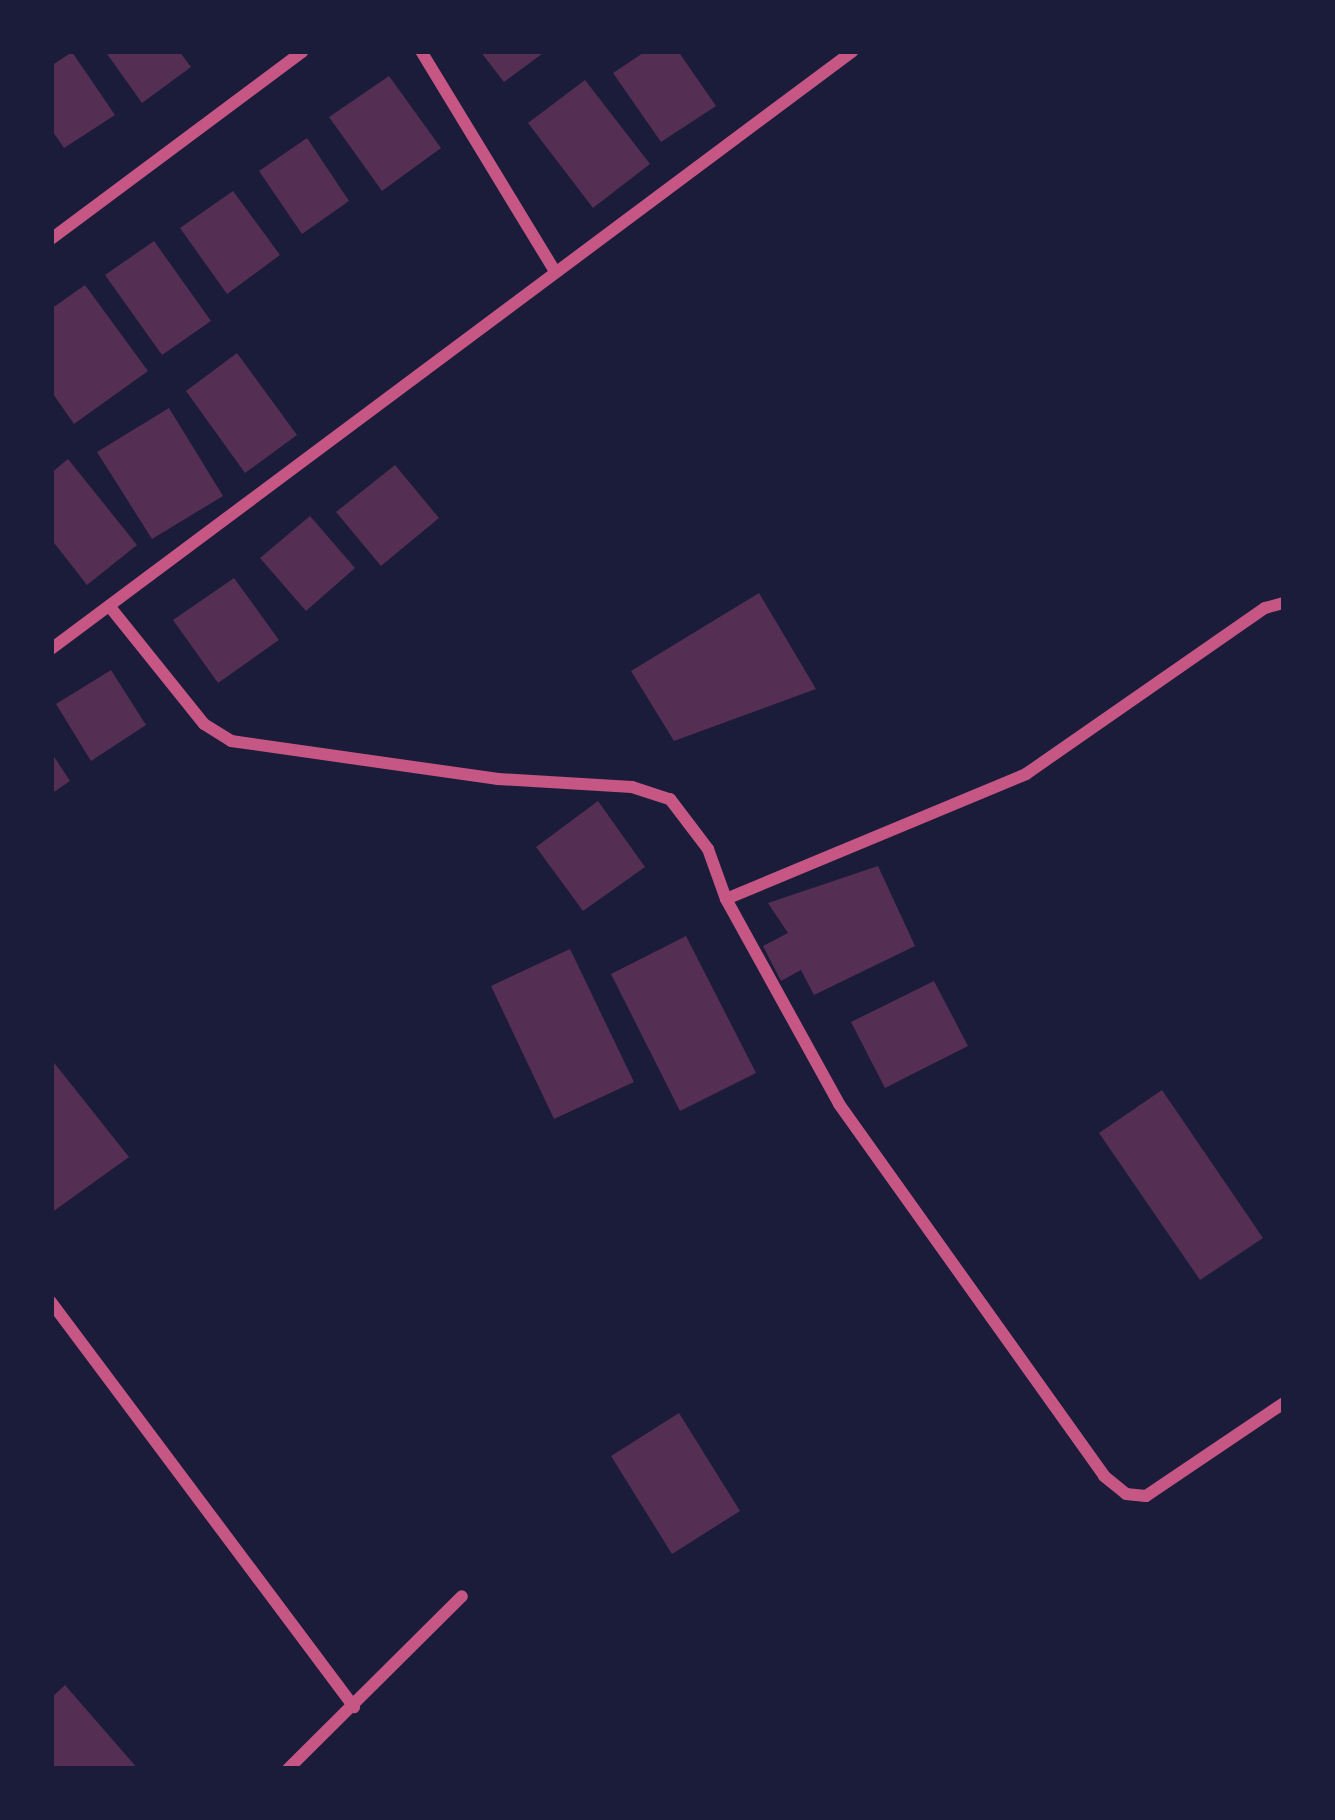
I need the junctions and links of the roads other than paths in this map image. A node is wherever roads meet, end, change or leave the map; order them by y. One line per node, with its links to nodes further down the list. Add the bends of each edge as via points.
1 (303, 51): 4 (street)
2 (422, 51): 5 (street)
3 (853, 51): 5 (street)
4 (51, 238)
5 (555, 271): 7 (street)
6 (1284, 603): 9 (street, via 1265,608 1026,774)
7 (110, 607): 8 (street); 9 (street, via 204,724 231,741 498,779 632,787 670,799 708,849)
8 (51, 649)
9 (726, 899): 11 (street, via 839,1103 1105,1476 1126,1494 1146,1496)
10 (51, 1302): 13 (street)
11 (1284, 1402)
12 (462, 1596): 13 (street)
13 (354, 1707): 14 (street)
14 (288, 1769)

